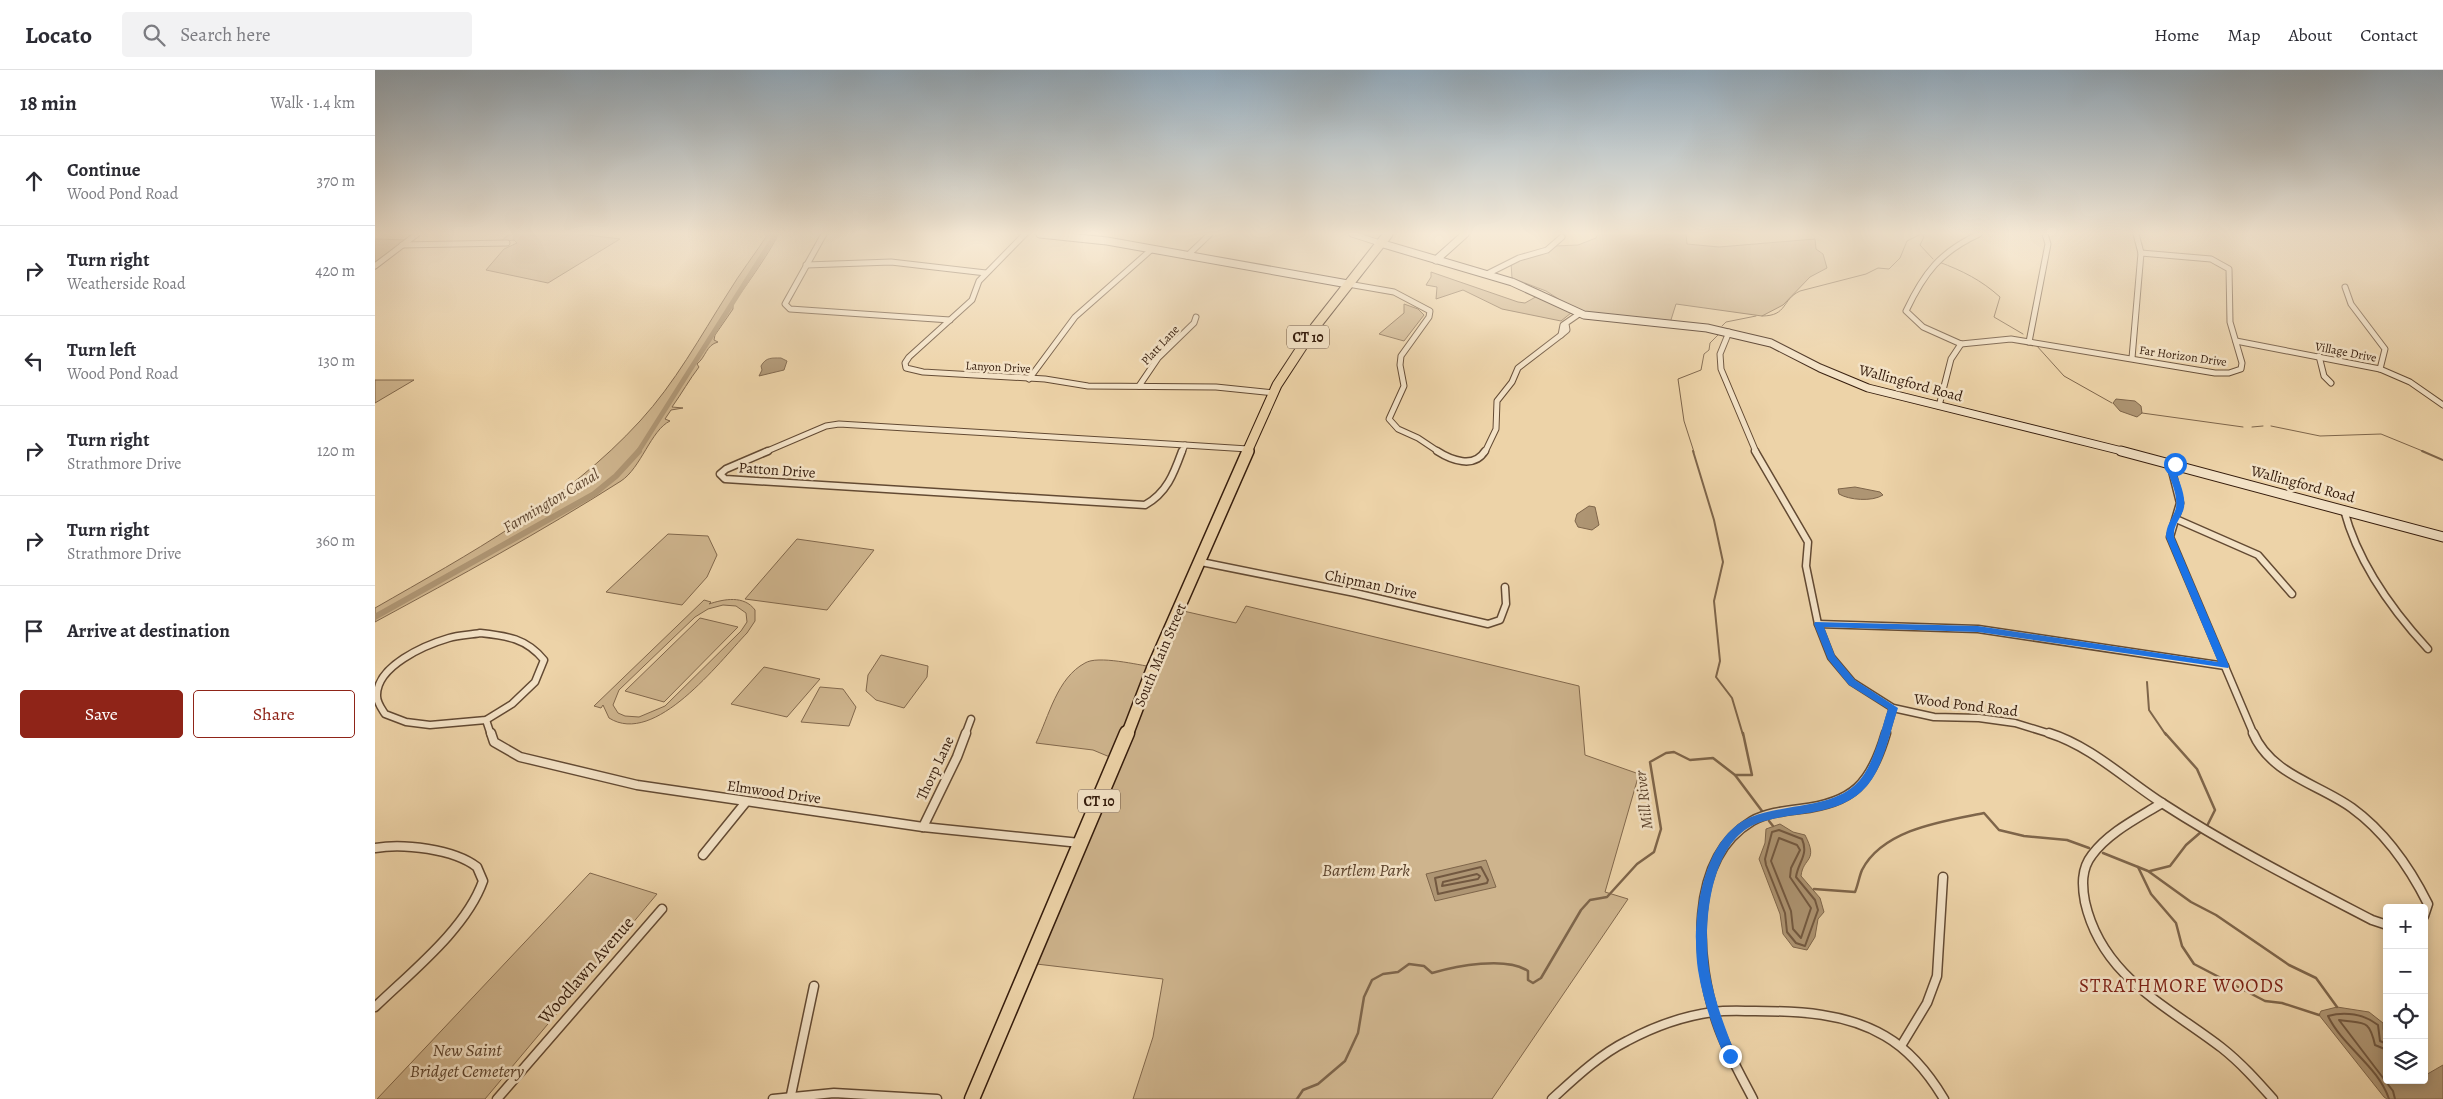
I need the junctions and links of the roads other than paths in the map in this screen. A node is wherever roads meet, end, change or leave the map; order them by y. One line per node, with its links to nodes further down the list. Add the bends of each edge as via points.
1 (796, 282): 14 (street, via 785,304 790,309)
2 (979, 282): 14 (street, Lanyon Drive, via 972,300)
3 (1115, 282): 22 (street, via 1075,318)
4 (1337, 282): 10 (street)
5 (1509, 282): 12 (street, Wallingford Road)
6 (1922, 282): 18 (street, via 1906,311 1909,318)
7 (2041, 282): 17 (street)
8 (2139, 282): 20 (street)
9 (2229, 282): 16 (street, Far Horizon Drive, via 2230,322)
10 (1348, 284): 12 (street, via 1394,292 1430,311 1401,356 1404,386 1389,419 1397,429 1452,460 1467,461 1485,454 1496,430 1497,402 1512,382 1515,372 1561,335 1563,325); 25 (highway, South Main Street / CT 10)
11 (2345, 287): 21 (street, via 2351,304 2385,350)
12 (1579, 314): 15 (street, Wallingford Road)
13 (1196, 318): 24 (street, Platt Lane, via 1158,358)
14 (949, 320): 22 (street, Lanyon Drive, via 909,357 906,368 923,372)
15 (1729, 332): 26 (street, Wallingford Road, via 1780,346 1861,385); 37 (street, Wood Pond Road, via 1720,354 1721,369 1751,444 1808,542 1806,566)
16 (2236, 341): 19 (street, Village Drive); 20 (street, Far Horizon Drive, via 2242,363 2241,369 2235,372 2215,373)
17 (2029, 342): 18 (street, Far Horizon Drive, via 1996,339); 20 (street, Far Horizon Drive)
18 (1961, 344): 26 (street, via 1951,359)
19 (2319, 356): 21 (street, Village Drive); 23 (street, via 2324,376)
20 (2132, 358)
21 (2380, 369): 27 (street, Village Drive, via 2410,382)
22 (1029, 378): 24 (street, Lanyon Drive, via 1079,385)
23 (2331, 383)
24 (1139, 386): 25 (street, Lanyon Drive, via 1216,387)
25 (1273, 393): 29 (highway, South Main Street / CT 10)
26 (1939, 406): 30 (street, Wallingford Road)
27 (2443, 406)
28 (1185, 445): 28 (street, Patton Drive, via 839,424 808,434 720,474 725,479 1145,505 1164,492); 29 (street, Patton Drive)
29 (1248, 449): 34 (highway, South Main Street / CT 10)
30 (2170, 463): 31 (street, Wallingford Road); 32 (street, via 2180,499)
31 (2344, 510): 33 (street, Wallingford Road); 38 (street, via 2349,531 2367,568 2415,636)
32 (2176, 519): 36 (street, via 2258,555); 39 (street, via 2170,528 2170,537)
33 (2443, 537)
34 (1201, 562): 35 (street, Chipman Drive, via 1488,624 1500,620 1506,604); 46 (highway, South Main Street / CT 10)
35 (1505, 587)
36 (2292, 594)
37 (1818, 624): 39 (street, via 1978,629); 40 (street, Wood Pond Road, via 1831,657 1852,682)
38 (2428, 649)
39 (2225, 666): 50 (street, via 2253,736 2263,752 2273,763 2340,800 2374,825)
40 (1893, 708): 44 (street, Wood Pond Road, via 1934,717 1979,718 2015,724 2055,735 2092,754); 55 (street, via 1875,762 1859,788 1827,806 1789,810 1752,821 1735,833 1722,850 1707,889 1702,925 1704,969)
41 (971, 719): 45 (street, Thorp Lane, via 957,757)
42 (486, 720): 42 (street, via 512,704 535,682 544,660 533,645 508,636 489,634 445,638 396,664 379,683 377,697 385,714 406,722 430,725); 43 (street, Elmwood Drive, via 494,742 520,757 637,785)
43 (746, 802): 45 (street, Elmwood Drive); 48 (street)
44 (2162, 803): 52 (street, Wood Pond Road, via 2253,858); 65 (street, via 2100,845 2086,864 2082,881 2085,910 2096,938 2115,965 2149,998 2224,1050)
45 (923, 827): 46 (street, Elmwood Drive)
46 (1080, 843): 61 (highway, South Main Street / CT 10)
47 (375, 848): 54 (street, via 403,845 467,859 479,868 483,879 479,895 467,914)
48 (703, 854)
49 (1943, 877): 56 (street, via 1937,976 1927,1003)
50 (2428, 904)
51 (662, 909): 58 (street, Woodlawn Avenue)
52 (2383, 924)
53 (814, 986): 57 (street)
54 (375, 1007)
55 (1713, 1012): 56 (street, via 1836,1016 1871,1029); 62 (street, via 1627,1041 1589,1064); 63 (street, via 1730,1056)
56 (1901, 1046): 64 (street, via 1931,1076)
57 (791, 1095): 59 (street); 60 (street, via 867,1093)
58 (497, 1099)
59 (773, 1099)
60 (937, 1099)
61 (972, 1099)
62 (1552, 1099)
63 (1753, 1099)
64 (1944, 1099)
65 (2273, 1099)

